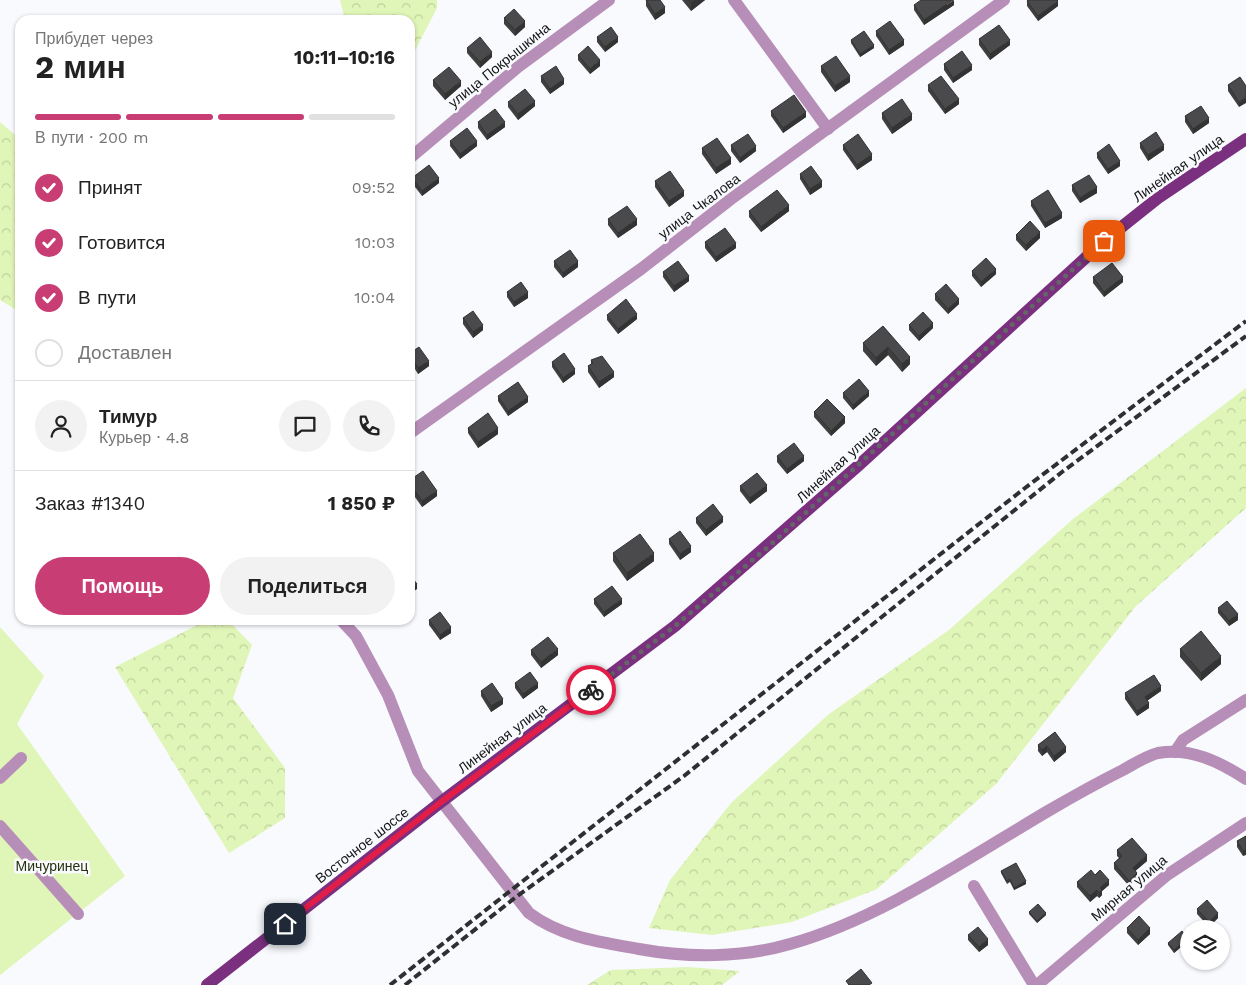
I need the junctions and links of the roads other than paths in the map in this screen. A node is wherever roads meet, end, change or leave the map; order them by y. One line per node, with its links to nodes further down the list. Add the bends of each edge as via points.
1 (609, 0): 6 (street, улица Покрышкина, via 518,67)
2 (734, 0): 4 (street)
3 (1004, 0): 4 (street, улица Чкалова)
4 (828, 130): 7 (street, улица Чкалова, via 641,269)
5 (1246, 139): 14 (main road, Линейная улица, via 1158,198 1104,241 860,466 675,626)
6 (415, 154)
7 (415, 427)
8 (346, 625): 14 (street, via 356,636 388,695 418,771)
9 (1246, 700): 10 (street, via 1183,740)
10 (1175, 752): 13 (street, via 1204,756); 14 (street, via 1157,753 1088,788 914,890 848,922 790,944 721,955 664,954 576,936 542,922 529,913)
11 (21, 758): 12 (street)
12 (0, 778)
13 (1246, 779)
14 (441, 802): 19 (main road, Восточное шоссе)
15 (1246, 823): 20 (street, Мирная улица, via 1167,875)
16 (0, 826): 18 (street)
17 (974, 886): 20 (street)
18 (78, 914)
19 (207, 985)
20 (1036, 985)

